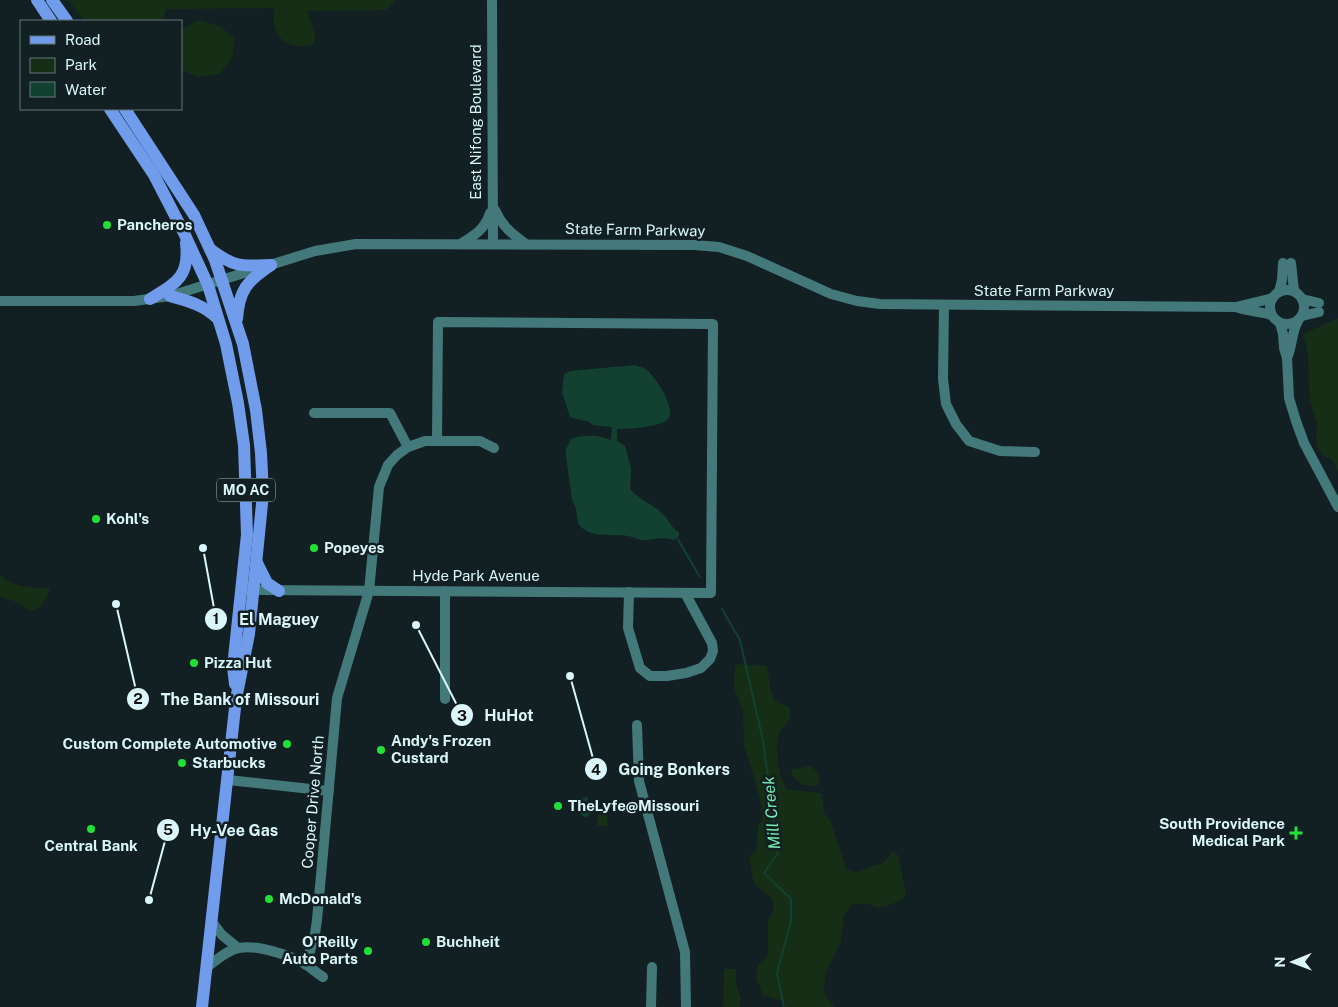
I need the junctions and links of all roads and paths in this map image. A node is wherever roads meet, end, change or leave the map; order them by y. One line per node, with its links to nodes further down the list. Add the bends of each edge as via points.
1 (37, 0): 4 (main road)
2 (52, 0): 5 (main road)
3 (492, 0): 8 (street, East Nifong Boulevard)
4 (50, 20)
5 (65, 20)
6 (111, 110): 9 (main road, MO AC, via 154,175)
7 (126, 110): 13 (main road, MO AC, via 194,215)
8 (493, 205): 10 (street, via 487,224); 11 (street, East Nifong Boulevard); 12 (street, via 506,229)
9 (184, 233): 16 (main road, MO AC); 20 (main road, via 186,258 181,275 174,284)
10 (461, 244): 11 (street, State Farm Parkway); 14 (street, State Farm Parkway, via 356,244 315,250)
11 (493, 244): 12 (street, State Farm Parkway)
12 (526, 244): 23 (street, State Farm Parkway, via 719,247 747,256 831,294 857,301)
13 (210, 249): 14 (main road, via 231,264); 15 (main road, MO AC)
14 (270, 265): 15 (street, State Farm Parkway); 29 (main road, via 245,287 240,296)
15 (222, 280): 16 (street, State Farm Parkway); 29 (main road, MO AC)
16 (208, 285): 19 (street, State Farm Parkway); 26 (main road, MO AC)
17 (1294, 291): 18 (street); 18 (street, via 1287,263); 21 (street)
18 (1276, 295): 24 (street, State Farm Parkway); 25 (street, via 1270,303)
19 (170, 296): 20 (street, State Farm Parkway); 26 (main road, via 200,306)
20 (150, 298): 22 (street, State Farm Parkway)
21 (1302, 299): 27 (street, via 1304,311); 27 (street, via 1319,308)
22 (0, 301)
23 (944, 305): 24 (street, State Farm Parkway); 35 (street, via 943,379 946,404 956,424 969,441 1000,451)
24 (1236, 307): 25 (street, State Farm Parkway)
25 (1272, 315): 28 (street)
26 (218, 318): 38 (main road, MO AC, via 238,403 244,445)
27 (1300, 318): 28 (street, via 1289,324); 30 (street, via 1292,331)
28 (1280, 323): 30 (street)
29 (237, 324): 37 (main road, MO AC, via 250,374 261,453 263,494)
30 (1288, 358): 36 (street, via 1289,398 1296,421)
31 (314, 413): 33 (street, via 390,412)
32 (437, 440): 33 (street); 34 (street, via 480,441); 43 (street, Hyde Park Avenue, via 438,322 714,324 711,593)
33 (408, 447): 40 (street, Cooper Drive North, via 388,465 379,487)
34 (494, 448)
35 (1034, 452)
36 (1338, 508)
37 (256, 560): 38 (main road, MO AC); 39 (main road, via 267,583)
38 (247, 590): 39 (street, Hyde Park Avenue); 46 (main road, MO AC, via 250,634 236,699)
39 (279, 591): 40 (street, Hyde Park Avenue)
40 (369, 591): 41 (street, Hyde Park Avenue); 47 (street, Cooper Drive North, via 337,698)
41 (445, 591): 42 (street, Hyde Park Avenue); 44 (street)
42 (629, 592): 43 (street, Hyde Park Avenue); 43 (street, via 628,628 640,668 650,676 686,673 701,668 710,659 712,643)
43 (685, 593)
44 (445, 699)
45 (637, 726): 56 (street, via 639,781 685,952)
46 (228, 780): 47 (street); 48 (main road, MO AC)
47 (329, 791): 50 (street, Cooper Drive North, via 317,920)
48 (212, 922): 49 (street); 52 (main road, MO AC)
49 (238, 948): 50 (street, via 266,950); 52 (street)
50 (306, 965): 53 (street)
51 (652, 967): 55 (street)
52 (206, 968): 54 (main road, MO AC)
53 (323, 977)
54 (202, 1007)
55 (651, 1007)
56 (686, 1007)

